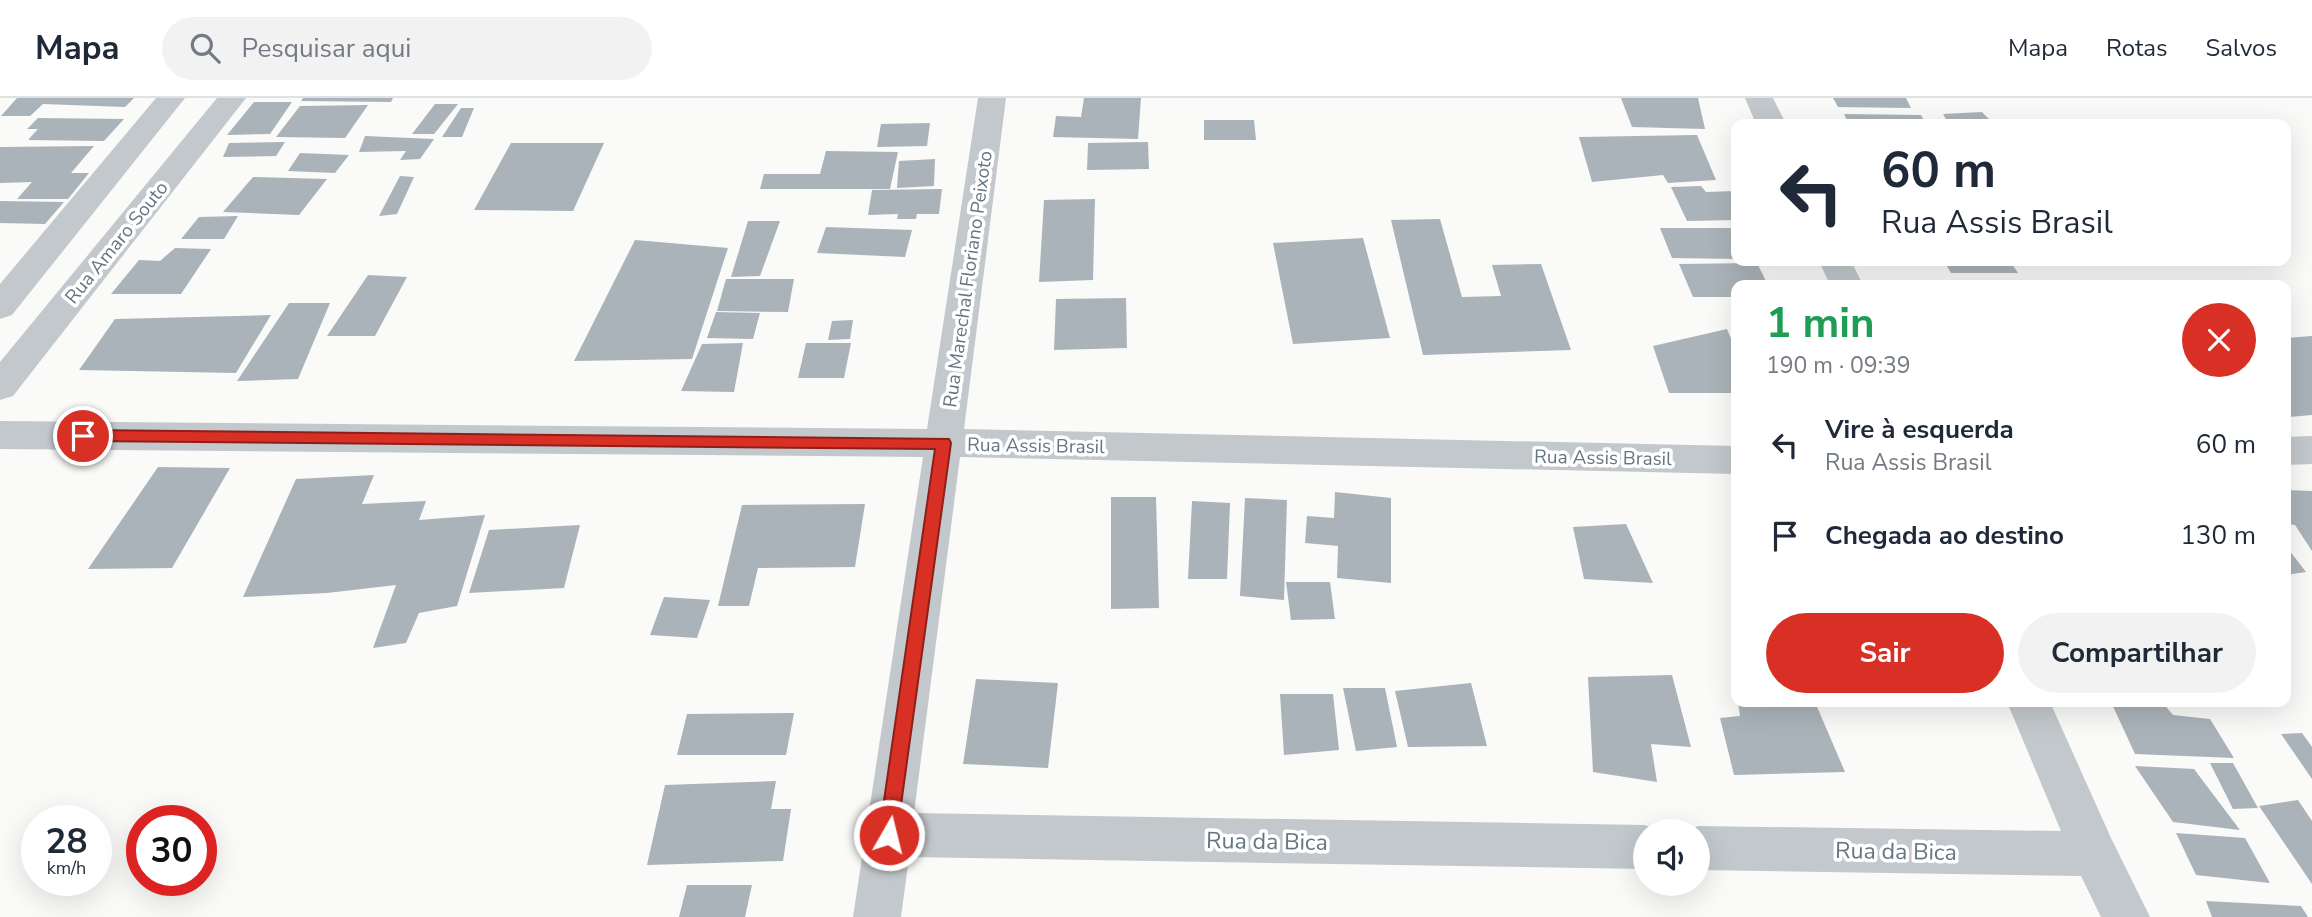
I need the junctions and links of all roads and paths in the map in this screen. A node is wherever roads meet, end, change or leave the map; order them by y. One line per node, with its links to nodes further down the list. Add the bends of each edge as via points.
1 (171, 98): 6 (street)
2 (232, 98): 7 (street, Rua Amaro Souto)
3 (992, 98): 9 (street, Rua Marechal Floriano Peixoto)
4 (1759, 98): 5 (street)
5 (1769, 119)
6 (0, 307)
7 (0, 387)
8 (0, 435): 9 (street, Rua Assis Brasil)
9 (943, 443): 12 (street, Rua Assis Brasil); 14 (street, Rua Marechal Floriano Peixoto)
10 (2312, 450): 11 (street)
11 (2291, 451)
12 (1731, 460)
13 (2031, 707): 17 (street)
14 (889, 835): 15 (street, Rua da Bica); 18 (street, Rua Marechal Floriano Peixoto)
15 (1633, 847)
16 (1710, 848): 17 (street, Rua da Bica)
17 (2094, 854): 19 (street)
18 (877, 917)
19 (2126, 917)

